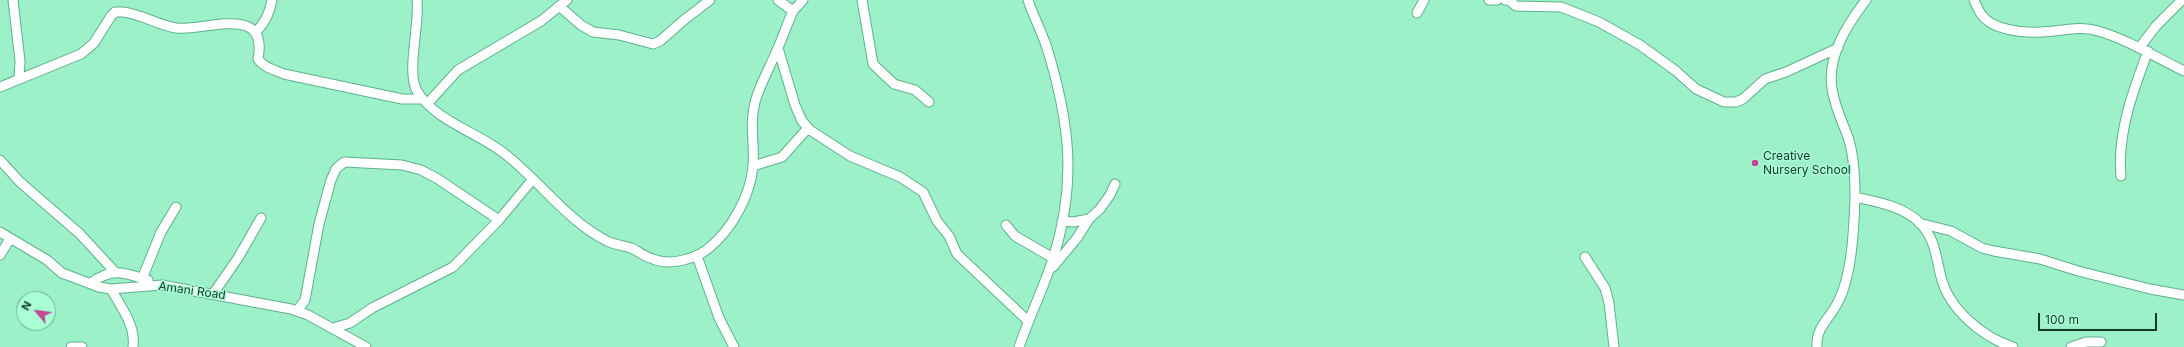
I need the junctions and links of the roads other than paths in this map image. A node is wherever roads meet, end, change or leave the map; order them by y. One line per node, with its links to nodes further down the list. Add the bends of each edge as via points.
1 (14, 0): 25 (street, via 20,61)
2 (272, 0): 20 (street, via 264,24)
3 (417, 0): 27 (street, via 417,38 412,74 413,83)
4 (567, 0): 17 (street)
5 (710, 0): 17 (street, via 653,44 593,32)
6 (778, 0): 18 (street)
7 (803, 0): 18 (street)
8 (862, 0): 28 (street, via 873,64 894,84 915,90)
9 (1028, 0): 40 (street, via 1046,46 1067,131 1069,180)
10 (1424, 0): 19 (street)
11 (1489, 0): 12 (street)
12 (1497, 0)
13 (1506, 0): 22 (street, via 1516,6 1561,7 1599,22 1640,45 1696,89 1724,102 1743,99 1765,78 1786,72)
14 (1866, 0): 22 (street, via 1847,28)
15 (1974, 0): 23 (street, via 1981,15 1988,21 2010,29 2041,32 2078,28 2097,31)
16 (2182, 0): 23 (street, via 2156,26)
17 (559, 6): 27 (street, via 541,20 458,70)
18 (793, 11): 21 (street)
19 (1417, 14)
20 (255, 33): 25 (street, via 236,23 177,28 131,13 115,12 94,43 81,54); 27 (street, via 260,44 260,62 284,74 402,99)
21 (778, 48): 29 (street, via 794,105); 31 (street, via 756,102 751,131)
22 (1838, 48): 35 (street, via 1831,74 1832,89 1853,159)
23 (2144, 49): 24 (street); 32 (street, via 2123,134 2120,152)
24 (2184, 71)
25 (19, 79): 26 (street)
26 (0, 87)
27 (425, 101): 33 (street, via 456,125 506,154)
28 (930, 102)
29 (808, 128): 31 (street, via 783,156); 58 (street, via 850,156 900,177 923,192 957,254)
30 (0, 160): 50 (street, via 20,182 80,234)
31 (753, 166): 46 (street, via 743,206 710,248)
32 (2121, 176)
33 (533, 179): 39 (street); 46 (street, via 570,214 605,240 631,248 653,260 684,260)
34 (1115, 184): 38 (street, via 1110,195)
35 (1855, 197): 41 (street, via 1900,210); 68 (street, via 1846,284 1836,305 1818,331)
36 (176, 207): 51 (street, via 160,232)
37 (261, 218): 55 (street)
38 (1089, 219): 40 (street); 49 (street, via 1078,238)
39 (499, 220): 57 (street, via 421,170 402,165 344,162 336,169 331,180 319,224 305,300); 59 (street, via 453,267 372,308 350,323)
40 (1062, 221): 48 (street)
41 (1919, 223): 56 (street, via 1951,231 1982,248 2040,259 2150,289); 69 (street, via 1933,244 1941,278 1958,308 1971,324 1986,335)
42 (1006, 225): 48 (street, via 1015,236)
43 (0, 232): 44 (street, Amani Road)
44 (10, 239): 45 (street); 52 (street, Amani Road, via 47,260 62,273)
45 (0, 255)
46 (697, 256): 65 (street, via 719,318)
47 (1585, 257): 67 (street, via 1605,288)
48 (1054, 258): 49 (street)
49 (1049, 271): 58 (street)
50 (115, 272): 51 (street); 52 (street)
51 (142, 279): 53 (street)
52 (91, 283): 54 (street, Amani Road)
53 (162, 285): 54 (street, Amani Road); 55 (street, Amani Road)
54 (111, 289): 63 (street, via 133,333)
55 (213, 294): 57 (street, Amani Road)
56 (2184, 295)
57 (297, 311): 59 (street, Amani Road)
58 (1028, 321): 66 (street)
59 (333, 328): 64 (street, Amani Road)
60 (2100, 342): 70 (street, via 2086,342)
61 (71, 347): 62 (street)
62 (82, 347)
63 (133, 347)
64 (366, 347)
65 (734, 347)
66 (1019, 347)
67 (1614, 347)
68 (1818, 347)
69 (2013, 347)
70 (2070, 347)

